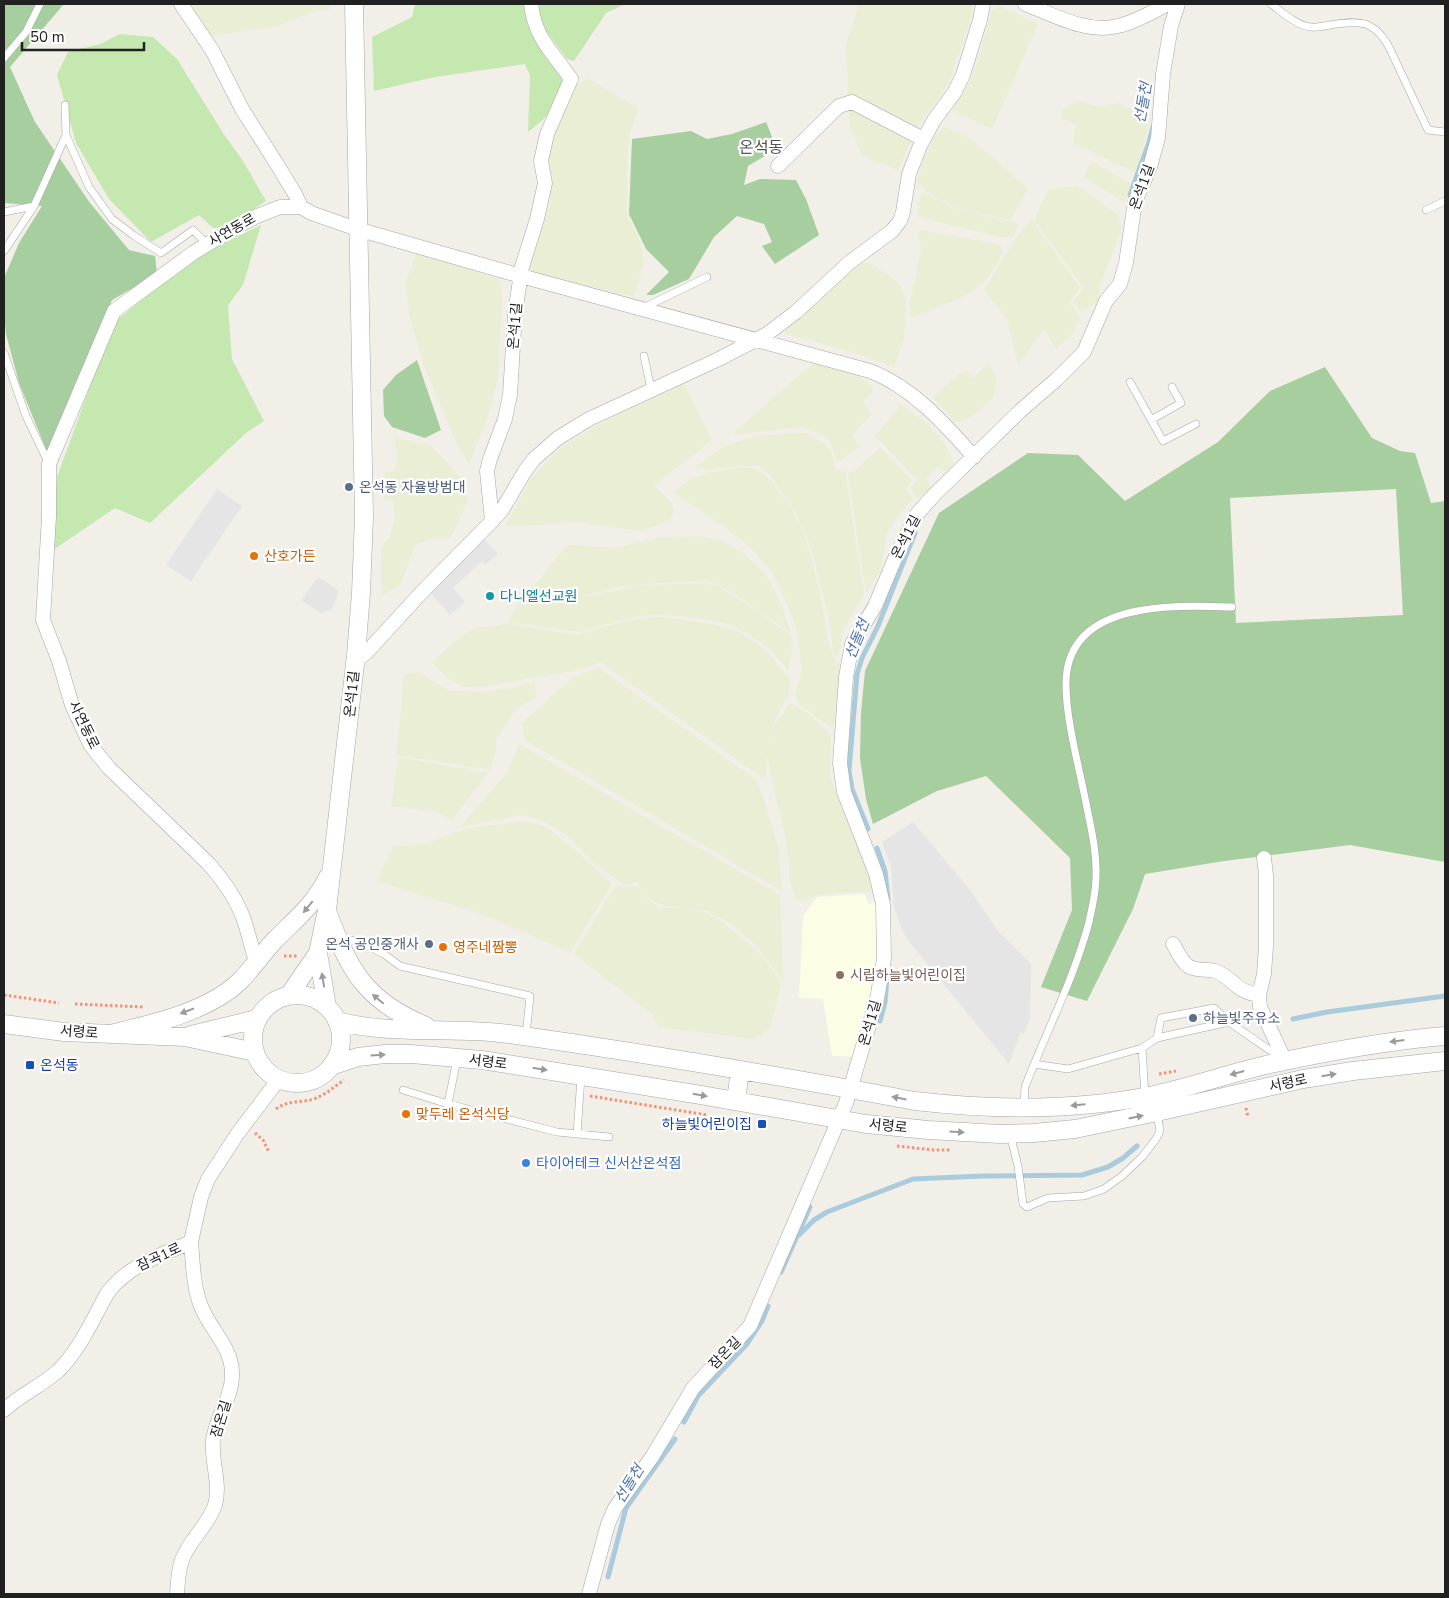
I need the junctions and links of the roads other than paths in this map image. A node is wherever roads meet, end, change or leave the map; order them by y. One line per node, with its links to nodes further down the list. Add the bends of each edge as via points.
1 (40, 4): 10 (lane, via 26,32)
2 (181, 4): 18 (street, via 212,50 242,109)
3 (354, 4): 21 (street)
4 (531, 4): 24 (street, 온석1길, via 532,17 542,39 571,79 547,134 541,161 544,183)
5 (983, 4): 14 (street, 온석1길, via 959,83)
6 (1026, 4): 7 (street, via 1099,29 1126,24)
7 (1168, 4)
8 (1178, 4): 35 (street, 온석1길, via 1164,66 1158,138 1136,202 1120,284 1106,301 1084,352)
9 (1271, 4): 12 (lane, via 1309,27 1352,21 1368,24 1377,30 1390,49 1428,130)
10 (4, 58)
11 (65, 105): 13 (lane)
12 (1445, 132)
13 (66, 135): 17 (lane); 22 (lane, via 90,187 112,219 161,253 193,230)
14 (923, 139): 15 (street, via 852,102 838,106); 27 (street, 온석1길, via 909,174 903,212 895,228 850,262 781,324)
15 (778, 166)
16 (1445, 201): 19 (lane)
17 (34, 206): 20 (lane); 23 (lane)
18 (301, 207): 21 (street); 22 (street, 사연동로, via 269,210)
19 (1426, 210)
20 (4, 212)
21 (357, 229): 24 (street); 39 (street, via 364,517)
22 (207, 244): 36 (street, 사연동로, via 114,311)
23 (4, 251)
24 (520, 276): 26 (street); 37 (street, 온석1길, via 510,395 487,472)
25 (707, 278): 26 (lane)
26 (640, 309): 27 (street)
27 (756, 340): 32 (street, 온석1길); 35 (street, via 870,370 890,379 940,421)
28 (4, 353): 36 (lane, 사연동로, via 26,416)
29 (644, 356): 32 (lane)
30 (1130, 382): 33 (lane)
31 (1172, 387): 33 (lane, via 1181,402)
32 (651, 389): 37 (street, 온석1길, via 570,429 551,444 534,459)
33 (1151, 420): 34 (lane, via 1163,441)
34 (1196, 424)
35 (974, 457): 70 (street, 온석1길, via 917,514 875,606 849,653 840,753 842,782 876,874 883,904 884,958 881,983)
36 (49, 464): 46 (street, 사연동로, via 43,620 72,705 90,744 104,762 219,875 245,922)
37 (492, 521): 39 (street, 온석1길, via 367,652 362,656)
38 (1232, 607): 64 (lane, via 1184,606 1116,616 1086,633 1070,658 1066,679 1068,708 1094,845 1096,886 1079,955)
39 (356, 655): 41 (street, 온석1길)
40 (1264, 858): 47 (street, via 1266,946)
41 (332, 865): 42 (street, 온석1길); 46 (street, one-way to 46, via 312,903)
42 (327, 910): 43 (street); 45 (street, 온석1길)
43 (337, 938): 53 (street, one-way to 43, via 374,996 358,978); 55 (lane, via 358,941 400,966 530,996)
44 (1173, 944): 47 (street, via 1189,967 1217,971 1239,989)
45 (318, 953): 48 (street); 49 (street, one-way to 45)
46 (256, 961): 54 (street, one-way to 54, via 234,986 207,1003 160,1021)
47 (1259, 995): 62 (street, via 1260,1007)
48 (289, 996): 49 (street, 서령로, via 308,996 318,1000); 50 (street, via 271,1003)
49 (332, 1014): 53 (street, 서령로, via 372,1028); 65 (street, via 341,1042)
50 (257, 1019): 57 (street, 서령로); 60 (street, via 253,1035)
51 (1229, 1022): 58 (lane); 58 (lane, via 1214,1008 1161,1018); 62 (lane)
52 (4, 1024): 54 (street, 서령로)
53 (436, 1030): 55 (street, 서령로)
54 (110, 1034): 57 (street, 서령로)
55 (526, 1036): 66 (street, 서령로)
56 (1445, 1036): 62 (street, 서령로, one-way to 62, via 1384,1043)
57 (185, 1037): 60 (street, 서령로)
58 (1157, 1038): 59 (lane)
59 (1142, 1048): 64 (lane, via 1068,1069); 71 (lane)
60 (255, 1052): 68 (street, via 264,1068)
61 (458, 1058): 65 (street, 서령로, one-way to 61, via 348,1059 376,1055); 67 (street, 서령로, one-way to 67); 74 (lane)
62 (1285, 1061): 71 (street, 서령로, one-way to 71)
63 (1445, 1061): 76 (street, 서령로, one-way to 63, via 1303,1079)
64 (1034, 1064): 75 (lane)
65 (331, 1066): 68 (street, 서령로, via 311,1080 298,1083)
66 (740, 1070): 70 (street, 서령로); 72 (street)
67 (581, 1076): 72 (street, 서령로, one-way to 72); 79 (lane)
68 (279, 1079): 82 (street, 잠곡1로, via 208,1179)
69 (404, 1090): 74 (lane)
70 (848, 1096): 73 (street, 서령로, one-way to 70); 77 (street, 잠온길)
71 (1145, 1096): 75 (street, 서령로, one-way to 75)
72 (736, 1101): 77 (street, 서령로)
73 (922, 1102): 75 (street, 서령로); 78 (street)
74 (448, 1104): 79 (lane, via 557,1132)
75 (1024, 1108)
76 (1157, 1112): 80 (street, 서령로, one-way to 76, via 1075,1129); 80 (lane, via 1160,1131 1156,1139 1122,1176 1104,1189 1084,1196 1048,1198 1027,1208 1023,1204)
77 (839, 1119): 78 (street, 서령로); 85 (street, 잠온길, via 750,1326 693,1388 652,1457 615,1508)
78 (920, 1129): 80 (street, 서령로, one-way to 80)
79 (577, 1134): 81 (lane)
80 (1010, 1134)
81 (609, 1137)
82 (191, 1242): 83 (street, 잠곡1로, via 146,1262 116,1281 67,1362); 84 (street, 잠온길, via 201,1306 227,1351 233,1374 213,1440 215,1503 208,1520 182,1559)
83 (4, 1410)
84 (177, 1594)
85 (589, 1594)

